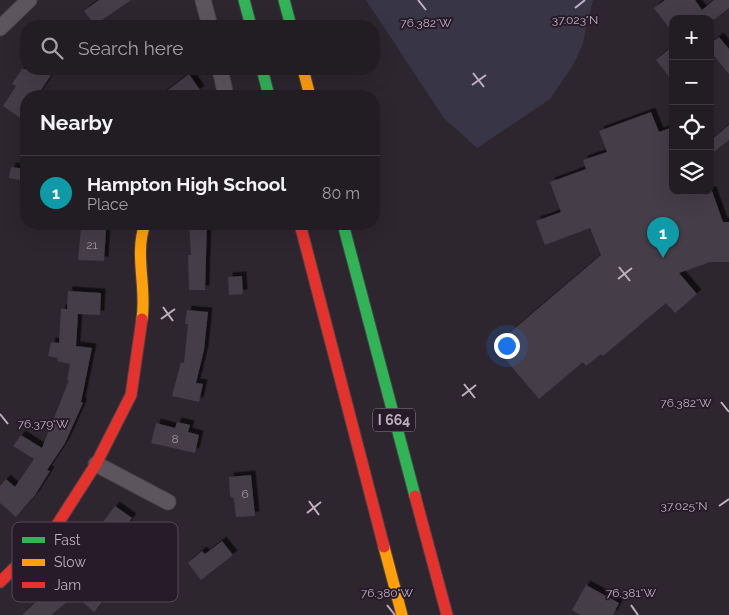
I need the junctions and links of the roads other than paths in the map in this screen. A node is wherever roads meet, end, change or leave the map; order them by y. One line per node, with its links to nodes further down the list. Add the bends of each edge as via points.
1 (29, 0): 8 (street)
2 (204, 0): 5 (street)
3 (244, 0): 6 (main road)
4 (284, 0): 7 (main road)
5 (209, 20)
6 (249, 20)
7 (289, 20)
8 (0, 28)
9 (221, 75): 12 (street)
10 (263, 75): 13 (main road)
11 (305, 75): 14 (main road)
12 (225, 90)
13 (267, 90)
14 (308, 90)
15 (143, 230): 18 (main road, via 140,238 145,302 131,395)
16 (302, 230): 23 (main road, I 664)
17 (346, 230): 24 (main road, I 664)
18 (96, 464): 19 (street); 20 (main road)
19 (168, 502)
20 (59, 522)
21 (12, 572): 22 (main road)
22 (0, 582)
23 (402, 615)
24 (447, 615)

